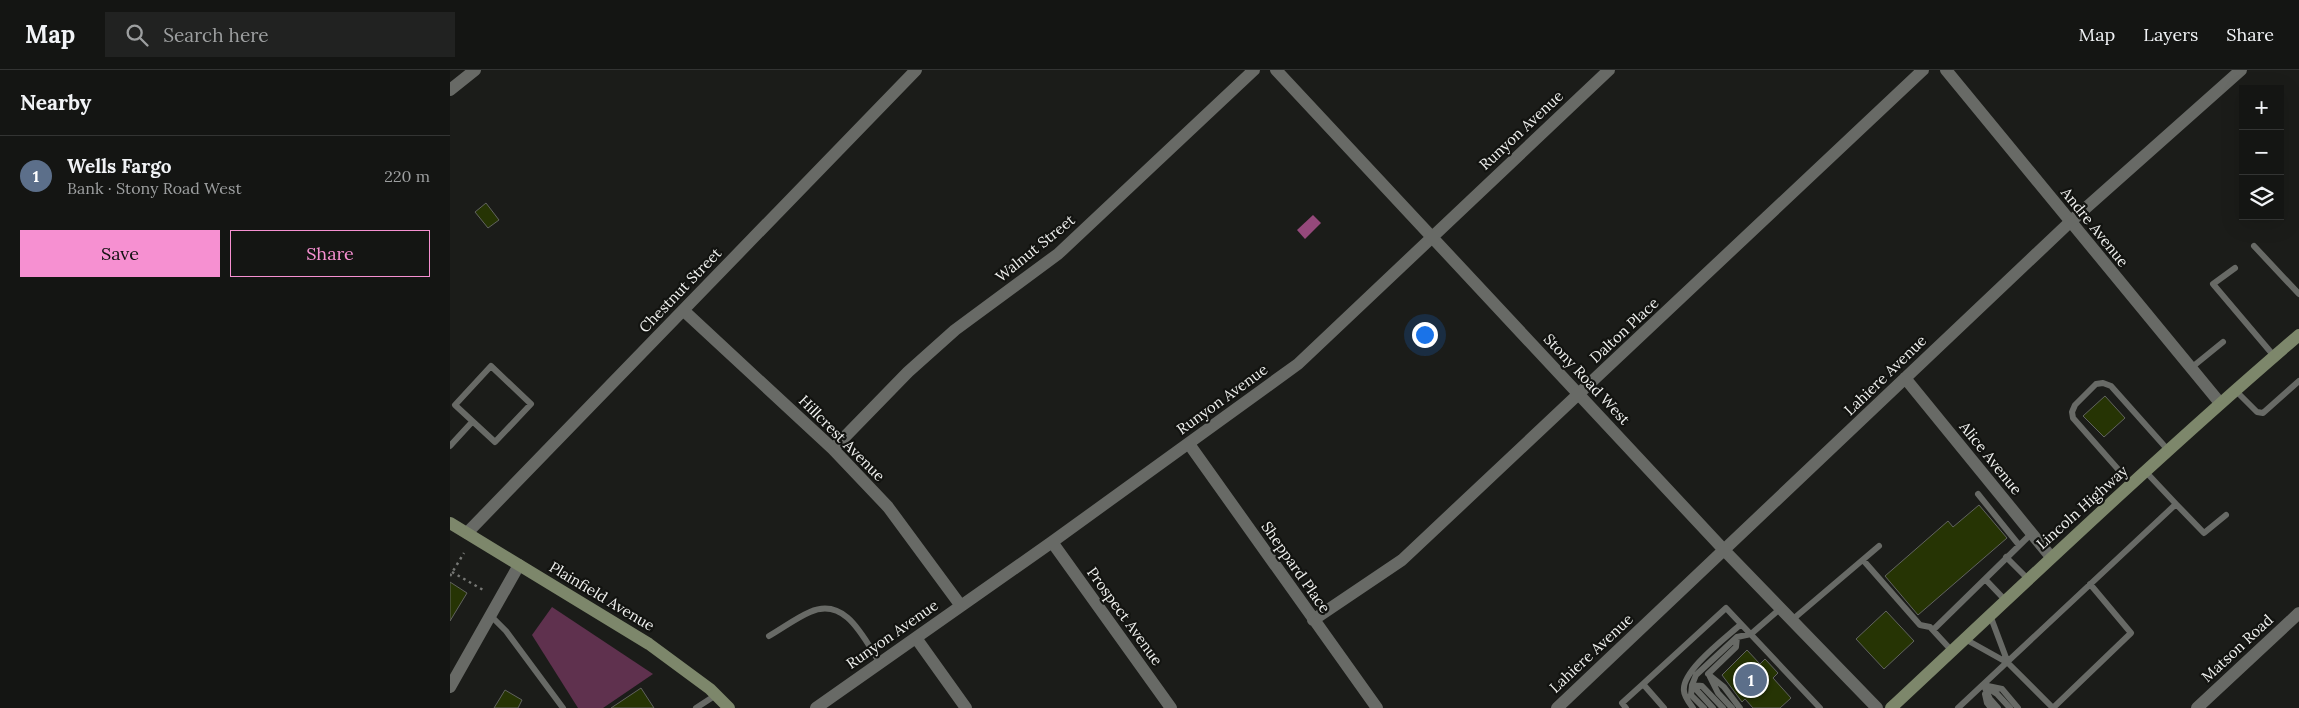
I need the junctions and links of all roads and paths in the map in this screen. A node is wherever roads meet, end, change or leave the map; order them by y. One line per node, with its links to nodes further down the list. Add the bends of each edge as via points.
1 (475, 70): 9 (street)
2 (916, 70): 15 (street, Chestnut Street)
3 (1254, 70): 28 (street, Walnut Street, via 1058,254 955,330 908,372)
4 (1276, 70): 11 (street, Stony Road West)
5 (1609, 70): 11 (street, Runyon Avenue)
6 (1923, 70): 23 (street, Dalton Place)
7 (1946, 70): 10 (street, Andre Avenue)
8 (2241, 70): 10 (street, Lahiere Avenue)
9 (450, 90)
10 (2070, 222): 19 (street, Andre Avenue); 20 (street, Lahiere Avenue)
11 (1430, 237): 23 (street, Stony Road West); 26 (street, Runyon Avenue, via 1298,364)
12 (2254, 246): 14 (lane)
13 (2235, 268): 18 (lane, via 2213,284)
14 (2299, 294)
15 (683, 310): 28 (street, Hillcrest Avenue); 36 (street, Chestnut Street)
16 (2299, 335): 18 (main road, Lincoln Highway)
17 (2223, 342): 19 (lane)
18 (2274, 356): 22 (main road, Lincoln Highway)
19 (2191, 368): 24 (street, Andre Avenue)
20 (1905, 378): 37 (street, Alice Avenue); 41 (street, Lahiere Avenue)
21 (2299, 381): 22 (lane, via 2263,412 2257,412)
22 (2235, 390): 24 (main road, Lincoln Highway)
23 (1579, 395): 41 (street, Stony Road West); 59 (street, Dalton Place, via 1402,560)
24 (2220, 403): 29 (main road, Lincoln Highway)
25 (472, 422): 25 (lane, via 495,442 531,404 491,366 455,405); 27 (lane)
26 (1189, 444): 38 (street, Runyon Avenue); 59 (street, Sheppard Place)
27 (450, 446)
28 (833, 449): 54 (street, Hillcrest Avenue, via 888,508)
29 (2168, 450): 30 (main road, Lincoln Highway); 31 (lane, via 2111,386 2096,384 2075,405 2073,418)
30 (2145, 471): 31 (main road, Lincoln Highway); 33 (lane)
31 (2131, 484): 44 (main road, Lincoln Highway)
32 (1978, 494): 39 (lane)
33 (2176, 504): 34 (lane, via 2204,533); 51 (lane)
34 (2226, 515)
35 (450, 523): 36 (main road, Plainfield Avenue)
36 (466, 533): 46 (main road, Plainfield Avenue)
37 (2031, 534): 39 (lane); 44 (street, Alice Avenue)
38 (1052, 542): 54 (street, Runyon Avenue); 82 (street, Prospect Avenue)
39 (2019, 545): 43 (lane)
40 (1879, 546): 45 (lane)
41 (1724, 550): 55 (street, Stony Road West); 84 (street, Lahiere Avenue)
42 (464, 553): 47 (path)
43 (2006, 557): 49 (lane); 50 (lane)
44 (2051, 557): 50 (main road, Lincoln Highway)
45 (1863, 560): 60 (lane); 62 (lane, via 1920,625)
46 (519, 565): 58 (street); 76 (main road, Plainfield Avenue, via 649,644)
47 (452, 572): 48 (path); 52 (path)
48 (450, 576)
49 (1985, 579): 53 (lane); 62 (lane)
50 (2028, 579): 53 (main road, Lincoln Highway)
51 (2090, 584): 70 (lane); 101 (lane, via 2130,633)
52 (486, 592)
53 (2005, 600): 57 (main road, Lincoln Highway)
54 (961, 606): 66 (street, Runyon Avenue)
55 (1781, 608): 60 (street, Stony Road West); 63 (lane)
56 (2299, 613): 102 (street, Matson Road)
57 (1990, 614): 67 (main road, Lincoln Highway); 70 (lane)
58 (490, 616): 75 (street); 77 (lane, via 506,632)
59 (1314, 620): 83 (street, Sheppard Place)
60 (1792, 620): 94 (street, Stony Road West)
61 (1741, 624): 63 (lane); 72 (lane, via 1726,608); 87 (lane, via 1685,679 1683,692)
62 (1933, 630): 68 (lane)
63 (1751, 634): 65 (lane); 93 (lane)
64 (770, 636): 69 (lane, via 810,612 833,609 848,616)
65 (1737, 637): 71 (lane, via 1736,647); 73 (lane, via 1696,675)
66 (916, 638): 69 (street, Runyon Avenue); 81 (street)
67 (1965, 639): 68 (main road, Lincoln Highway); 70 (lane)
68 (1952, 651): 95 (main road, Lincoln Highway)
69 (880, 663): 80 (street, Runyon Avenue)
70 (2008, 663): 74 (lane); 101 (lane)
71 (1708, 674): 91 (lane, via 1718,693); 92 (lane, via 1724,687)
72 (1642, 684): 85 (lane, via 1622,703); 86 (lane)
73 (1692, 685): 88 (lane, via 1691,695); 89 (lane); 90 (lane, via 1702,686)
74 (1983, 686): 96 (lane); 97 (lane); 98 (lane); 99 (lane, via 1997,694); 100 (lane, via 2002,689)
75 (450, 687)
76 (716, 695): 78 (lane); 79 (main road, Plainfield Avenue)
77 (563, 708)
78 (696, 708)
79 (728, 708)
80 (816, 708)
81 (966, 708)
82 (1171, 708)
83 (1377, 708)
84 (1557, 708)
85 (1626, 708)
86 (1664, 708)
87 (1693, 708)
88 (1704, 708)
89 (1713, 708)
90 (1723, 708)
91 (1732, 708)
92 (1740, 708)
93 (1820, 708)
94 (1877, 708)
95 (1891, 708)
96 (1958, 708)
97 (1991, 708)
98 (1998, 708)
99 (2010, 708)
100 (2018, 708)
101 (2053, 708)
102 (2197, 708)

